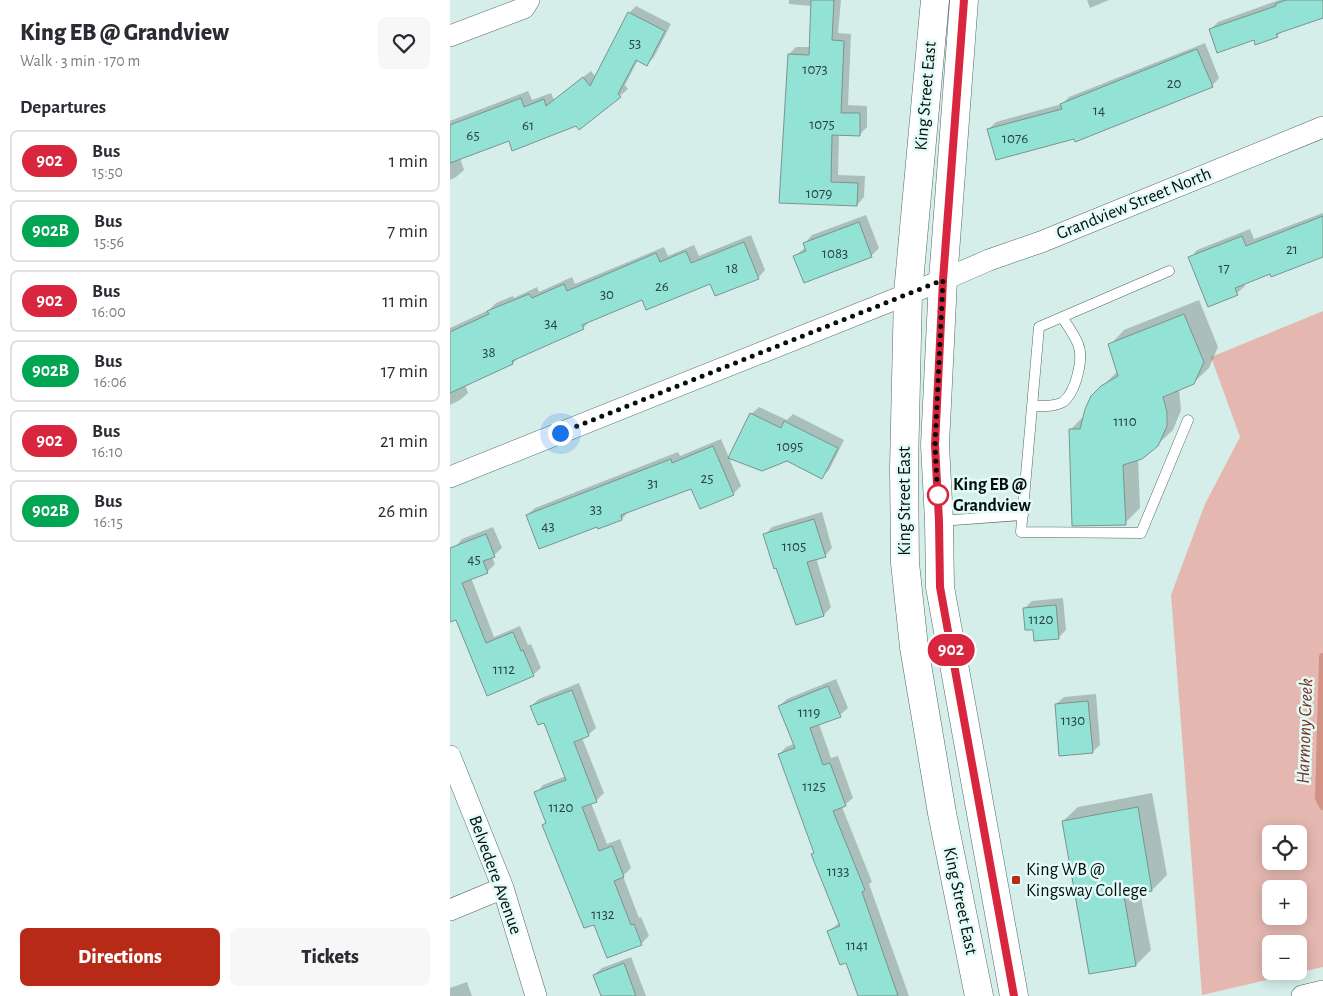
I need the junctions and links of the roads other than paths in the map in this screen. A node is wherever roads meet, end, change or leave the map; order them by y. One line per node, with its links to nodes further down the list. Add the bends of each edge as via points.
1 (530, 0): 4 (street, via 524,8)
2 (935, 0): 8 (main road, King Street East)
3 (964, 0): 7 (main road, King Street East)
4 (450, 36)
5 (1323, 127): 7 (street, Grandview Street North)
6 (1168, 271): 9 (lane)
7 (943, 280): 8 (street, Grandview Street North); 14 (main road, King Street East, via 935,445)
8 (908, 293): 12 (street, Grandview Street North); 20 (main road, King Street East, via 905,563 914,647 940,803)
9 (1062, 317): 10 (lane, via 1039,327); 10 (lane, via 1079,345 1080,366 1073,387 1063,402)
10 (1032, 406): 13 (lane)
11 (1188, 420): 13 (lane, via 1141,533 1021,532)
12 (450, 477)
13 (1022, 514): 14 (lane)
14 (939, 521): 21 (main road, King Street East, via 940,587)
15 (450, 756): 16 (street, Belvedere Avenue)
16 (502, 888): 17 (street); 19 (street, Belvedere Avenue)
17 (450, 910)
18 (1323, 991): 22 (street)
19 (536, 996)
20 (980, 996)
21 (1014, 996)
22 (1302, 996)

